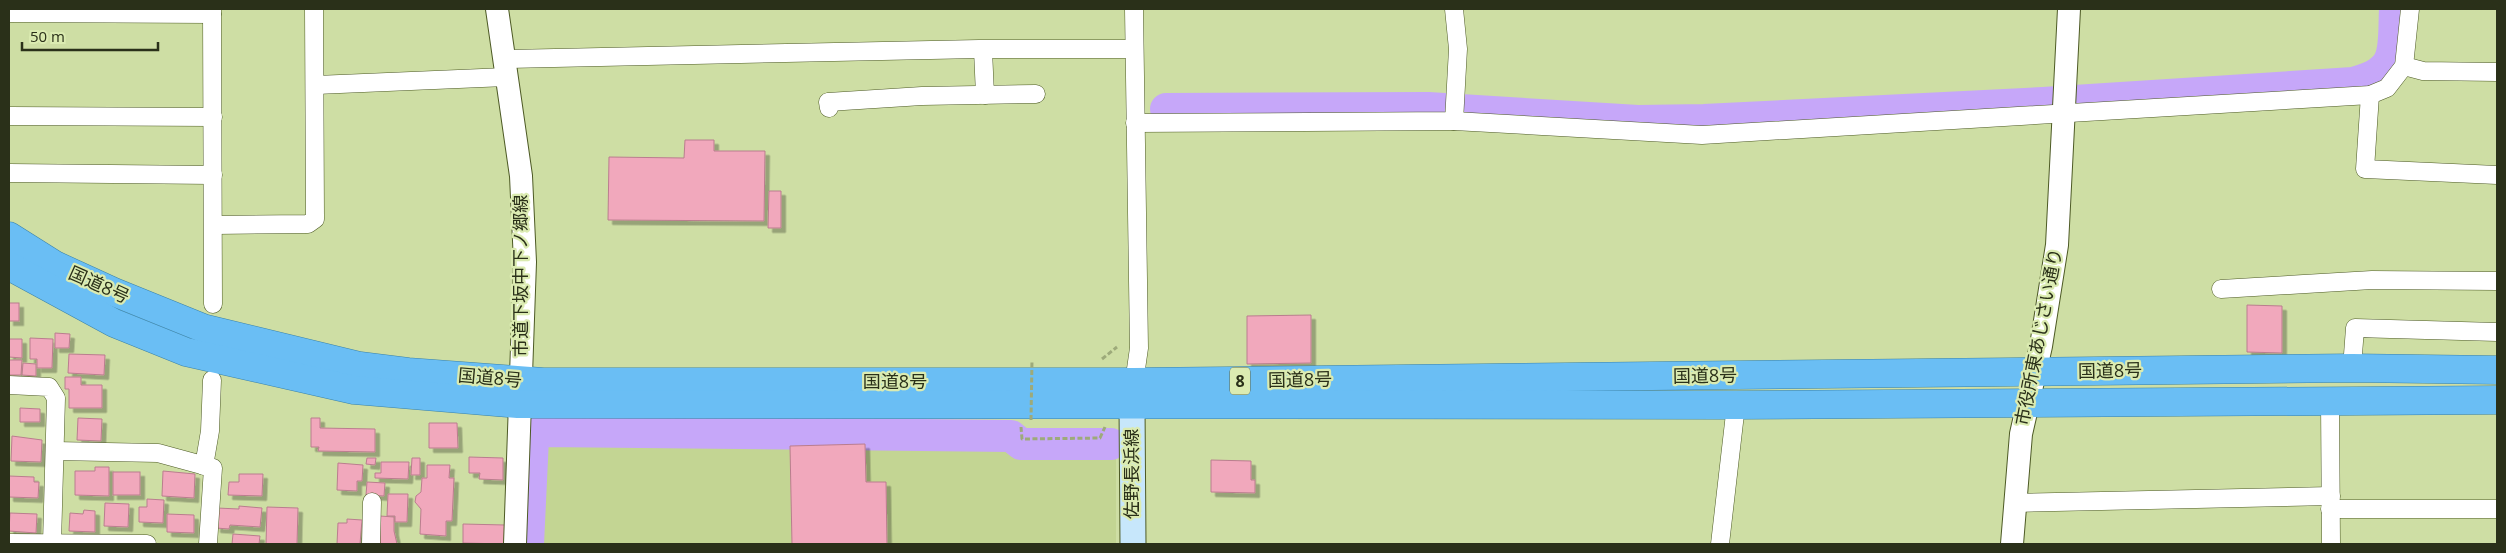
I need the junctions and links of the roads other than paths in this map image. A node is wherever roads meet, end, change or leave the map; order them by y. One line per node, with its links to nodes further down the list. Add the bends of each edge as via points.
1 (314, 9): 14 (street)
2 (497, 9): 12 (street, 市道下坂中下ノ郷線)
3 (1134, 9): 9 (street)
4 (1454, 9): 22 (street, via 1458,49)
5 (2070, 9): 18 (street, 市役所東あじさい通り)
6 (2410, 9): 11 (street)
7 (212, 12): 8 (street); 21 (street)
8 (9, 13)
9 (1134, 49): 10 (street); 23 (street)
10 (983, 50): 12 (street); 16 (street)
11 (2404, 66): 13 (street, via 2423,71); 17 (street, via 2387,88)
12 (505, 68): 14 (street); 39 (street, 市道下坂中下ノ郷線, via 521,176 524,243)
13 (2497, 72)
14 (316, 84): 27 (street, via 315,219 308,224)
15 (1036, 94): 16 (street)
16 (985, 95): 19 (street, via 828,102)
17 (2370, 95): 18 (street); 26 (street, via 2365,169)
18 (2065, 106): 22 (street, via 1702,135); 36 (street, 市役所東あじさい通り, via 2057,245)
19 (829, 108)
20 (9, 116): 21 (street)
21 (213, 117): 25 (street)
22 (1454, 121): 23 (street)
23 (1136, 123): 40 (street, via 1139,348)
24 (9, 173): 25 (street)
25 (213, 175): 27 (street)
26 (2497, 175)
27 (214, 225): 32 (street)
28 (9, 236): 39 (highway, 国道8号 / 8, via 55,265 203,328 360,366)
29 (9, 266): 39 (highway, 国道8号 / 8, via 114,323 186,352 354,390)
30 (2497, 281): 31 (street, via 2372,280)
31 (2221, 290)
32 (213, 304)
33 (2497, 332): 34 (street, via 2355,328)
34 (2352, 368): 35 (highway, 国道8号 / 8); 36 (highway, 国道8号 / 8)
35 (2497, 370)
36 (2034, 372): 40 (highway, 国道8号 / 8); 43 (street, 市役所東あじさい通り)
37 (212, 380): 46 (street, via 210,431)
38 (9, 385): 45 (street, via 37,385 49,387 54,392)
39 (519, 392): 40 (highway, 国道8号 / 8); 56 (street, 市道下坂中下ノ郷線)
40 (1133, 393): 44 (highway, 国道8号 / 8); 57 (main road, 佐野長浜線)
41 (2497, 400): 42 (highway, 国道8号 / 8)
42 (2330, 401): 43 (highway, 国道8号 / 8); 48 (street)
43 (2026, 403): 44 (highway, 国道8号 / 8); 49 (street, 市役所東あじさい通り)
44 (1736, 405): 58 (street)
45 (55, 451): 46 (street, via 158,454); 52 (street)
46 (204, 466): 54 (street, via 213,468)
47 (372, 502): 55 (street)
48 (2331, 502): 49 (street); 50 (street); 60 (street)
49 (2014, 503): 59 (street, 市役所東あじさい通り)
50 (2497, 509)
51 (9, 543): 52 (street)
52 (52, 543): 53 (street)
53 (147, 544)
54 (208, 544)
55 (371, 544)
56 (515, 544)
57 (1133, 544)
58 (1720, 544)
59 (2012, 544)
60 (2332, 544)

